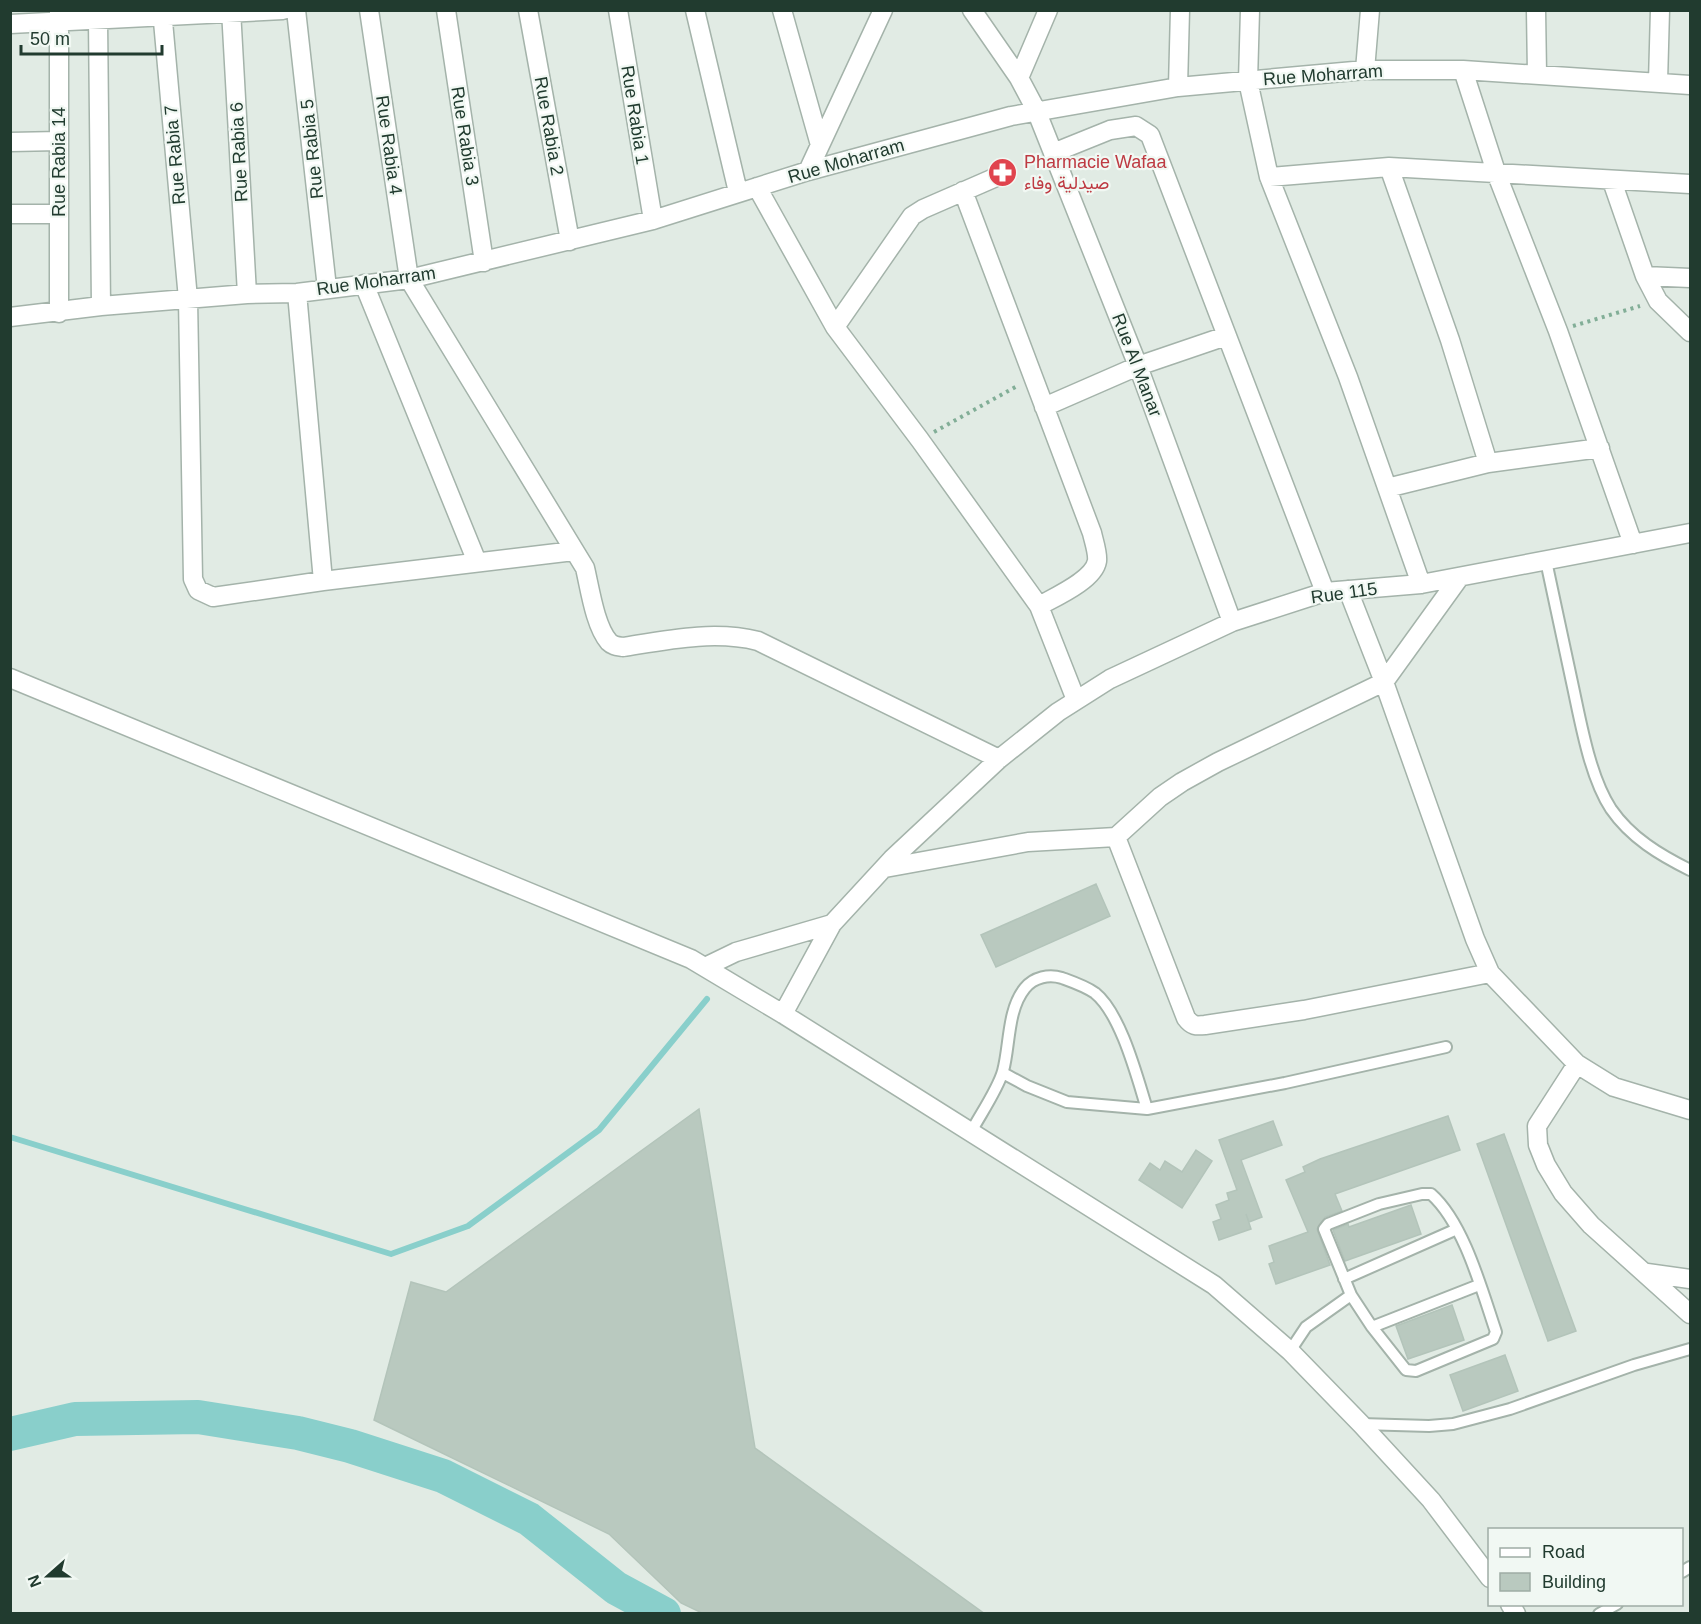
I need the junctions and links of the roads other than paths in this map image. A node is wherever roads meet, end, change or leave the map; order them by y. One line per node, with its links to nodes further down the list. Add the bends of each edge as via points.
1 (283, 10): 17 (street)
2 (296, 10): 54 (street, Rue Rabia 5)
3 (369, 10): 52 (street, Rue Rabia 4)
4 (446, 10): 49 (street, Rue Rabia 3)
5 (528, 10): 48 (street, Rue Rabia 2)
6 (618, 10): 47 (street, Rue Rabia 1)
7 (695, 10): 44 (street)
8 (782, 10): 33 (street)
9 (883, 10): 33 (street)
10 (972, 10): 25 (street, Rue Al Manar)
11 (1048, 10): 25 (street)
12 (1180, 10): 29 (street)
13 (1250, 10): 26 (street)
14 (1370, 10): 22 (street)
15 (1536, 10): 24 (street)
16 (1660, 10): 27 (street)
17 (231, 12): 18 (street); 56 (street, Rue Rabia 6)
18 (162, 13): 20 (street); 57 (street, Rue Rabia 7)
19 (59, 16): 20 (street); 21 (street); 31 (street, Rue Rabia 14)
20 (98, 20): 58 (street)
21 (10, 24)
22 (1365, 70): 23 (street, Rue Moharram); 26 (street, Rue Moharram)
23 (1463, 70): 24 (street, Rue Moharram); 37 (street)
24 (1537, 74): 27 (street, Rue Moharram)
25 (1019, 78): 30 (street, Rue Al Manar)
26 (1248, 81): 29 (street, Rue Moharram); 38 (street)
27 (1658, 82): 28 (street, Rue Moharram)
28 (1690, 84)
29 (1178, 87): 30 (street, Rue Moharram)
30 (1036, 110): 34 (street, Rue Al Manar); 36 (street, Rue Moharram)
31 (59, 141): 32 (street); 46 (street, Rue Rabia 14)
32 (10, 142)
33 (820, 145): 36 (street)
34 (1053, 153): 63 (street, via 1110,130 1136,126 1150,135); 64 (street, Rue Al Manar)
35 (1389, 167): 37 (street); 38 (street); 67 (street)
36 (808, 171): 42 (street, Rue Moharram)
37 (1497, 175): 40 (street); 66 (street)
38 (1269, 177): 68 (street)
39 (994, 178): 43 (street)
40 (1611, 181): 41 (street); 50 (street)
41 (1690, 184)
42 (757, 186): 44 (street, Rue Moharram); 61 (street)
43 (963, 191): 61 (street, via 912,216); 65 (street)
44 (738, 192): 47 (street, Rue Moharram)
45 (10, 214): 46 (street)
46 (59, 214): 59 (street, Rue Rabia 14)
47 (652, 220): 48 (street, Rue Moharram)
48 (570, 241): 49 (street, Rue Moharram)
49 (484, 262): 52 (street, Rue Moharram)
50 (1645, 276): 51 (street); 62 (street, via 1658,301)
51 (1690, 278)
52 (409, 279): 53 (street, Rue Moharram); 71 (street)
53 (364, 284): 54 (street, Rue Moharram); 73 (street)
54 (327, 288): 55 (street, Rue Moharram)
55 (297, 292): 56 (street, Rue Moharram); 75 (street)
56 (247, 294): 57 (street, Rue Moharram)
57 (188, 299): 58 (street, Rue Moharram); 75 (street, Rue Rabia 7, via 194,584 200,592 213,597)
58 (101, 306): 59 (street, Rue Moharram)
59 (59, 313): 60 (street, Rue Moharram)
60 (10, 317)
61 (836, 327): 79 (street)
62 (1690, 332)
63 (1226, 336): 64 (street); 78 (street)
64 (1138, 366): 65 (street); 80 (street, Rue Al Manar)
65 (1044, 407): 79 (street, via 1092,533 1098,559 1094,570 1079,583)
66 (1600, 448): 67 (street); 70 (street)
67 (1488, 463): 68 (street)
68 (1387, 488): 76 (street)
69 (1690, 532): 70 (street, Rue 115)
70 (1634, 544): 72 (street, Rue 115)
71 (574, 551): 73 (street); 84 (street, via 585,568 604,633 615,646 708,636 758,641)
72 (1546, 561): 74 (street, Rue 115); 87 (lane, via 1582,731 1600,790 1626,827 1652,850)
73 (477, 562): 75 (street)
74 (1459, 578): 76 (street, Rue 115); 82 (street)
75 (323, 581)
76 (1421, 584): 77 (street, Rue 115)
77 (1348, 590): 78 (street, Rue 115); 82 (street)
78 (1325, 592): 80 (street, Rue 115)
79 (1039, 606): 83 (street)
80 (1232, 622): 83 (street, Rue 115, via 1110,679)
81 (10, 678): 89 (street)
82 (1384, 682): 85 (street, via 1182,782); 90 (street)
83 (1076, 700): 84 (street, Rue 115)
84 (999, 759): 86 (street, Rue 115)
85 (1116, 837): 86 (street, via 1028,842); 90 (street, via 1190,1024 1304,1010)
86 (885, 868): 88 (street, Rue 115)
87 (1690, 870)
88 (832, 924): 89 (street, via 736,952); 91 (street, Rue 115)
89 (705, 968): 91 (street)
90 (1490, 972): 93 (street)
91 (783, 1014): 97 (street)
92 (1446, 1047): 95 (lane, via 1285,1083)
93 (1577, 1064): 96 (street, via 1614,1087); 99 (street, via 1538,1126 1538,1145 1563,1193 1592,1225)
94 (1005, 1074): 95 (lane, via 1067,1102); 95 (lane, via 1015,1005 1025,987 1052,975 1096,994 1108,1008 1130,1053); 97 (lane)
95 (1147, 1108)
96 (1690, 1110)
97 (973, 1133): 107 (street, via 1214,1285)
98 (1457, 1229): 100 (lane); 100 (lane, via 1431,1194 1378,1204 1328,1224 1325,1236); 102 (lane)
99 (1647, 1273): 101 (street); 104 (street)
100 (1344, 1279): 103 (lane)
101 (1690, 1279)
102 (1479, 1285): 105 (lane); 105 (lane, via 1495,1337 1416,1371 1406,1370)
103 (1351, 1295): 105 (lane); 107 (lane, via 1306,1327)
104 (1690, 1314)
105 (1372, 1328)
106 (1690, 1349): 108 (lane, via 1453,1424)
107 (1290, 1351): 108 (street)
108 (1361, 1424): 109 (street, via 1431,1500)
109 (1488, 1575)
110 (1615, 1606): 111 (lane)
111 (1599, 1614)

